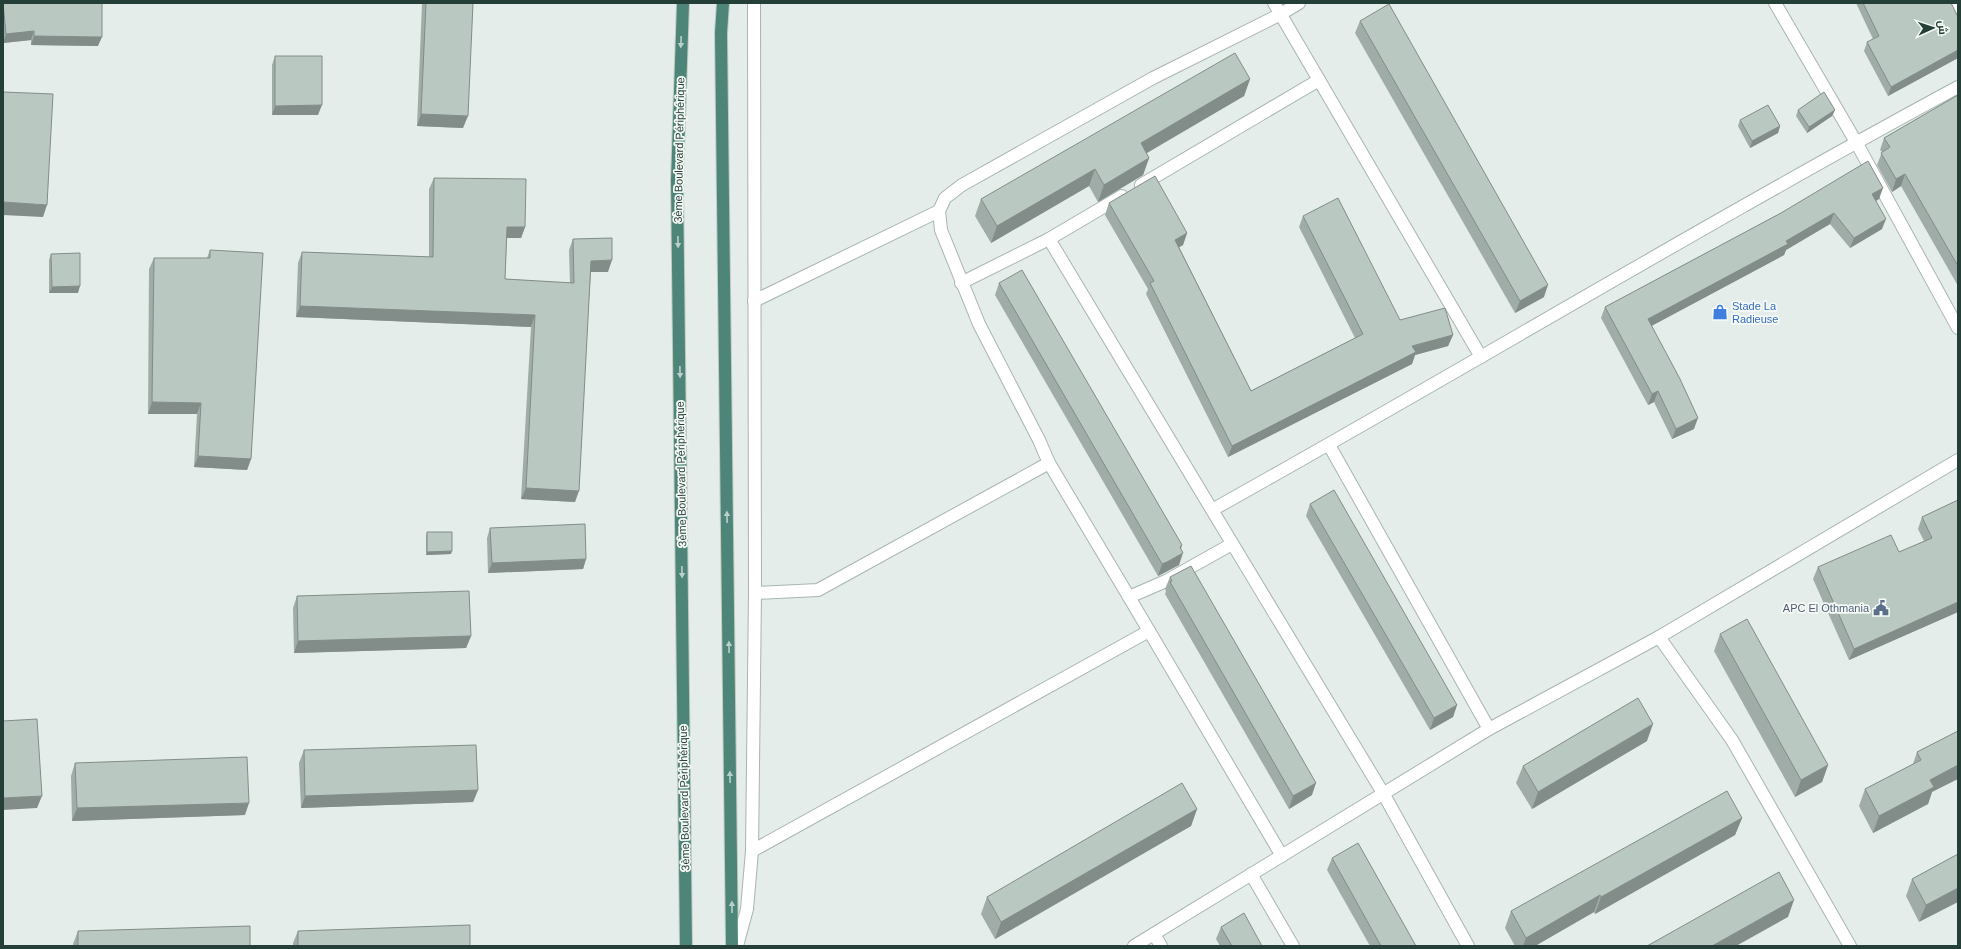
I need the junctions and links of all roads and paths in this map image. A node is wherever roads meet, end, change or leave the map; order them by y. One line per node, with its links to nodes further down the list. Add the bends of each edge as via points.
1 (683, 3): 34 (highway, 3ème Boulevard Périphérique, one-way to 34, via 677,181)
2 (723, 3): 35 (highway, one-way to 2)
3 (754, 3): 16 (street)
4 (1274, 3): 9 (street)
5 (1299, 3): 9 (street)
6 (1775, 3): 12 (street)
7 (1952, 3): 8 (street)
8 (1958, 13)
9 (1281, 14): 10 (street); 13 (street, via 1154,78 962,185 945,198)
10 (1319, 80): 14 (street); 18 (street)
11 (1958, 87): 12 (street)
12 (1856, 142): 17 (street); 18 (street)
13 (939, 211): 15 (street, via 941,230); 16 (street)
14 (1049, 239): 15 (street); 22 (street)
15 (962, 283): 21 (street, via 979,324 1039,440)
16 (754, 301): 24 (street)
17 (1958, 328)
18 (1481, 358): 19 (street)
19 (1329, 445): 22 (street); 28 (street)
20 (1958, 460): 27 (street)
21 (1048, 463): 24 (street, via 818,590); 25 (street)
22 (1212, 510): 23 (street)
23 (1232, 544): 25 (street, via 1166,581); 29 (street)
24 (755, 593): 30 (street)
25 (1129, 597): 26 (street)
26 (1149, 631): 30 (street); 31 (street)
27 (1659, 637): 28 (street); 41 (street, via 1732,740)
28 (1489, 729): 29 (street)
29 (1383, 794): 31 (street); 40 (street)
30 (752, 850): 36 (street, via 747,909)
31 (1282, 856): 32 (street)
32 (1251, 874): 33 (street); 39 (street)
33 (1154, 934): 37 (street); 38 (street)
34 (686, 946)
35 (732, 946)
36 (737, 946)
37 (1134, 946)
38 (1161, 946)
39 (1293, 946)
40 (1468, 946)
41 (1850, 946)

